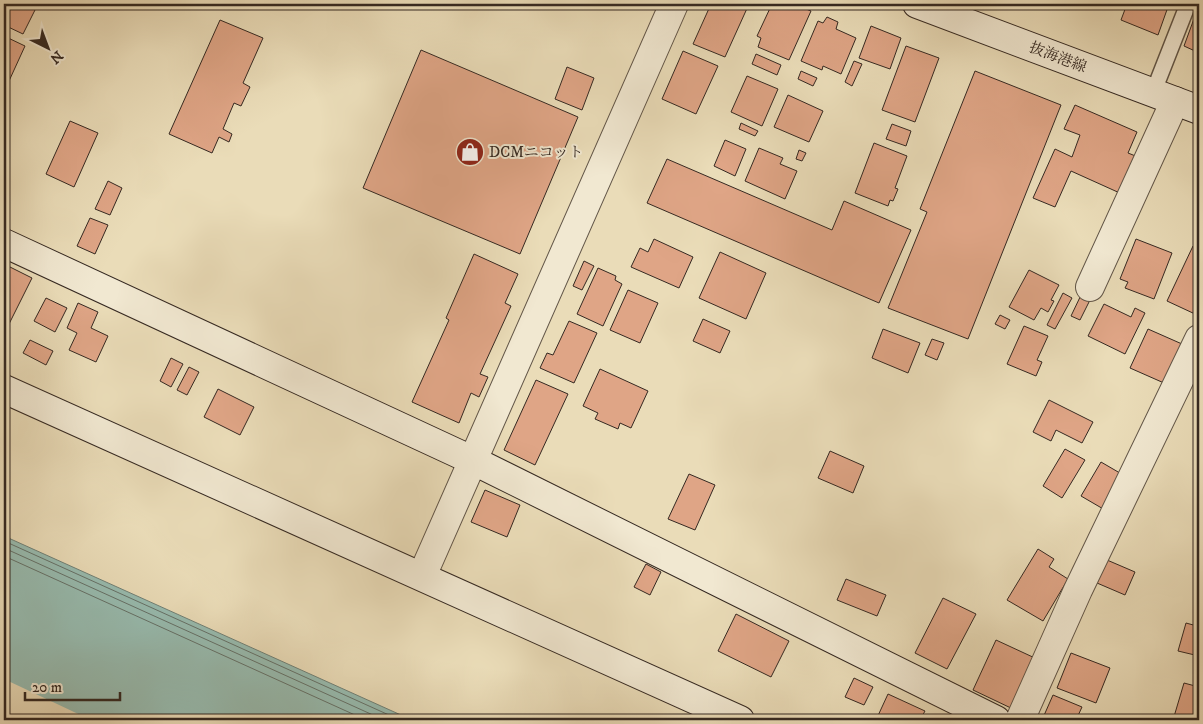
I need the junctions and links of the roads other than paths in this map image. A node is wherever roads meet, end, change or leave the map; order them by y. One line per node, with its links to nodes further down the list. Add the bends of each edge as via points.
1 (674, 4): 9 (street)
2 (917, 4): 4 (street, 抜海港線)
3 (1188, 4): 4 (lane)
4 (1176, 102): 6 (street)
5 (4, 243): 9 (street)
6 (1090, 287)
7 (1199, 339): 13 (street, via 1078,590)
8 (4, 389): 10 (street)
9 (474, 461): 10 (street); 12 (street)
10 (422, 576): 11 (street)
11 (740, 720)
12 (996, 720)
13 (1020, 720)

